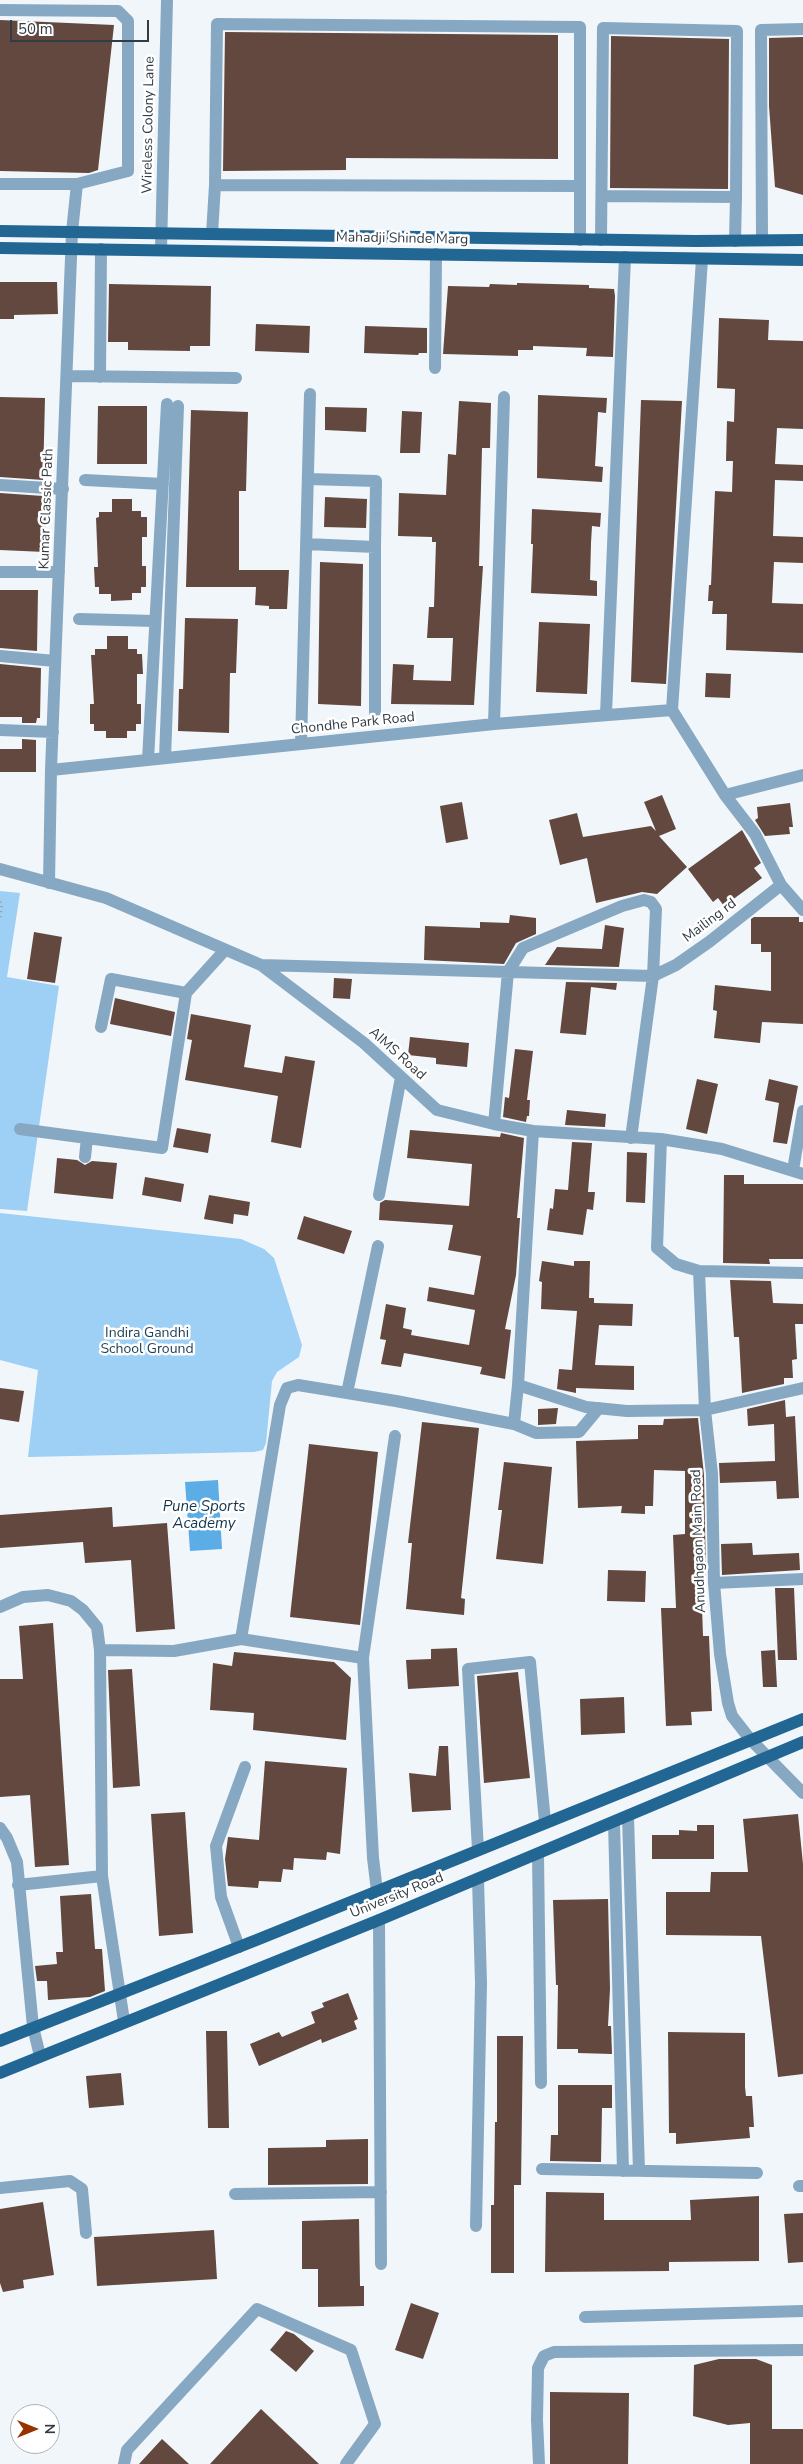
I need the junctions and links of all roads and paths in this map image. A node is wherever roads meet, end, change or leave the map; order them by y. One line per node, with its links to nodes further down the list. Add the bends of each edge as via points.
1 (167, 0): 12 (street, Wireless Colony Lane)
2 (0, 10): 5 (street, via 118,11 128,21 128,170)
3 (803, 29): 16 (street, via 761,30)
4 (0, 184): 5 (street)
5 (77, 184): 11 (street, Kumar Classic Path)
6 (215, 186): 7 (street); 7 (street, via 216,24 580,27); 13 (street)
7 (580, 186): 14 (street)
8 (602, 196): 9 (street); 9 (street, via 603,28 737,31); 15 (street)
9 (736, 197): 18 (street)
10 (0, 231): 11 (main road, Mahadji Shinde Marg)
11 (72, 232): 12 (main road, Mahadji Shinde Marg); 20 (street, Kumar Classic Path)
12 (162, 234): 13 (main road, Mahadji Shinde Marg); 22 (street, Wireless Colony Lane)
13 (212, 234): 14 (main road, Mahadji Shinde Marg)
14 (580, 240): 15 (main road, Mahadji Shinde Marg)
15 (601, 240): 18 (main road, Mahadji Shinde Marg)
16 (762, 240): 17 (main road, Mahadji Shinde Marg); 18 (main road, Mahadji Shinde Marg)
17 (803, 240)
18 (735, 241)
19 (0, 248): 20 (main road, Mahadji Shinde Marg)
20 (71, 249): 21 (main road, Mahadji Shinde Marg); 28 (street, Kumar Classic Path)
21 (102, 249): 22 (main road, Mahadji Shinde Marg); 29 (street)
22 (161, 250): 23 (main road, Mahadji Shinde Marg)
23 (436, 254): 24 (main road, Mahadji Shinde Marg); 27 (street)
24 (625, 257): 25 (main road, Mahadji Shinde Marg); 48 (street)
25 (702, 260): 26 (main road, Mahadji Shinde Marg); 46 (street)
26 (803, 260)
27 (435, 368)
28 (68, 376): 29 (street); 37 (street, Kumar Classic Path)
29 (100, 376): 30 (street)
30 (236, 378)
31 (310, 394): 33 (street)
32 (504, 397): 49 (street)
33 (308, 479): 38 (street); 39 (street, via 376,481)
34 (85, 480): 35 (street)
35 (163, 484): 43 (street); 53 (street, via 173,405)
36 (0, 486): 37 (street)
37 (62, 489): 41 (street, Kumar Classic Path)
38 (306, 544): 39 (street); 52 (street)
39 (375, 547): 47 (street)
40 (0, 572): 41 (street)
41 (59, 572): 45 (street, Kumar Classic Path)
42 (79, 619): 43 (street)
43 (155, 621): 54 (street)
44 (0, 656): 45 (street)
45 (56, 661): 51 (street, Kumar Classic Path)
46 (672, 710): 48 (street, Chondhe Park Road); 57 (street)
47 (375, 712)
48 (606, 714): 49 (street, Chondhe Park Road)
49 (494, 724): 52 (street, Chondhe Park Road)
50 (0, 730): 51 (street)
51 (53, 732): 55 (street, Kumar Classic Path)
52 (301, 744): 53 (street, Chondhe Park Road)
53 (165, 758): 54 (street, Chondhe Park Road)
54 (148, 760): 55 (street, Chondhe Park Road)
55 (51, 770): 59 (street)
56 (803, 775): 57 (street)
57 (725, 795): 60 (street, via 755,834)
58 (0, 870): 59 (street, AIMS Road)
59 (49, 883): 64 (street, AIMS Road, via 106,898)
60 (781, 884): 62 (street); 67 (street, Mailing rd, via 709,942 676,965)
61 (0, 902): 63 (path)
62 (803, 910)
63 (0, 918)
64 (226, 950): 65 (street, AIMS Road); 68 (street)
65 (261, 965): 66 (street); 70 (street, AIMS Road, via 364,1042)
66 (508, 972): 67 (street); 67 (street, via 523,948 622,906 644,900 651,902 656,909); 72 (street)
67 (653, 976): 76 (street)
68 (186, 993): 69 (street, via 111,979); 75 (street, via 162,1148)
69 (101, 1027)
70 (401, 1077): 72 (street, AIMS Road, via 437,1110); 80 (street)
71 (803, 1111): 79 (street)
72 (494, 1124): 74 (street, AIMS Road)
73 (20, 1129): 75 (street)
74 (533, 1131): 76 (street, AIMS Road); 84 (street)
75 (87, 1138): 78 (street)
76 (631, 1138): 77 (street, AIMS Road)
77 (661, 1139): 79 (street, AIMS Road, via 722,1149); 82 (street, via 657,1248 676,1264)
78 (85, 1157)
79 (798, 1172)
80 (379, 1195)
81 (378, 1246): 86 (street)
82 (699, 1271): 83 (street); 88 (street, Anudhgaon Main Road)
83 (803, 1273)
84 (518, 1385): 87 (street, via 586,1407); 89 (street)
85 (803, 1388): 88 (street)
86 (347, 1393): 89 (street); 94 (street, via 298,1385 287,1388 280,1405)
87 (599, 1408): 88 (street); 89 (street, via 579,1432 536,1433)
88 (705, 1410): 92 (street, Anudhgaon Main Road, via 712,1474)
89 (514, 1424)
90 (395, 1436): 96 (street)
91 (803, 1579): 92 (street)
92 (714, 1583): 98 (street, Anudhgaon Main Road, via 728,1703 732,1716)
93 (0, 1607): 95 (street, via 23,1597 48,1595 71,1601 97,1627)
94 (241, 1639): 95 (street, via 174,1651); 96 (street)
95 (100, 1650): 109 (street)
96 (363, 1658): 112 (street)
97 (803, 1719): 98 (main road, University Road)
98 (750, 1739): 100 (street, Anudhgaon Main Road); 104 (main road, University Road)
99 (803, 1742): 100 (main road, University Road)
100 (767, 1758): 102 (street, Anudhgaon Main Road); 103 (main road, University Road)
101 (245, 1767): 114 (street, via 216,1846 222,1897)
102 (803, 1793)
103 (628, 1817): 105 (main road, University Road); 124 (street)
104 (545, 1822): 107 (main road, University Road); 107 (street, via 530,1662 468,1669)
105 (614, 1822): 108 (main road, University Road); 123 (street)
106 (0, 1828): 111 (street, via 16,1862)
107 (478, 1850): 112 (main road, University Road)
108 (538, 1854): 110 (main road, University Road); 121 (street)
109 (102, 1876): 111 (street); 115 (street)
110 (478, 1879): 113 (main road, University Road); 129 (street, via 481,1983)
111 (18, 1885): 117 (street)
112 (377, 1891): 114 (main road, University Road)
113 (378, 1920): 116 (main road, University Road); 127 (street)
114 (239, 1947): 115 (main road, University Road)
115 (119, 1993): 116 (street); 117 (main road, University Road)
116 (124, 2021): 119 (main road, University Road)
117 (33, 2027): 118 (main road, University Road); 119 (street)
118 (0, 2041)
119 (40, 2056): 120 (main road, University Road)
120 (0, 2073)
121 (541, 2083)
122 (542, 2169): 123 (street)
123 (623, 2170): 124 (street)
124 (639, 2170): 125 (street)
125 (757, 2174)
126 (0, 2188): 130 (street, via 70,2181 82,2189)
127 (381, 2192): 128 (street); 131 (street)
128 (235, 2194)
129 (476, 2226)
130 (86, 2233)
131 (381, 2264)
132 (803, 2311): 133 (street)
133 (585, 2317)
134 (803, 2350): 137 (street, via 554,2352 544,2356 538,2368)
135 (124, 2464): 136 (street, via 127,2450 257,2309 351,2350 375,2424)
136 (346, 2464)
137 (539, 2464)

